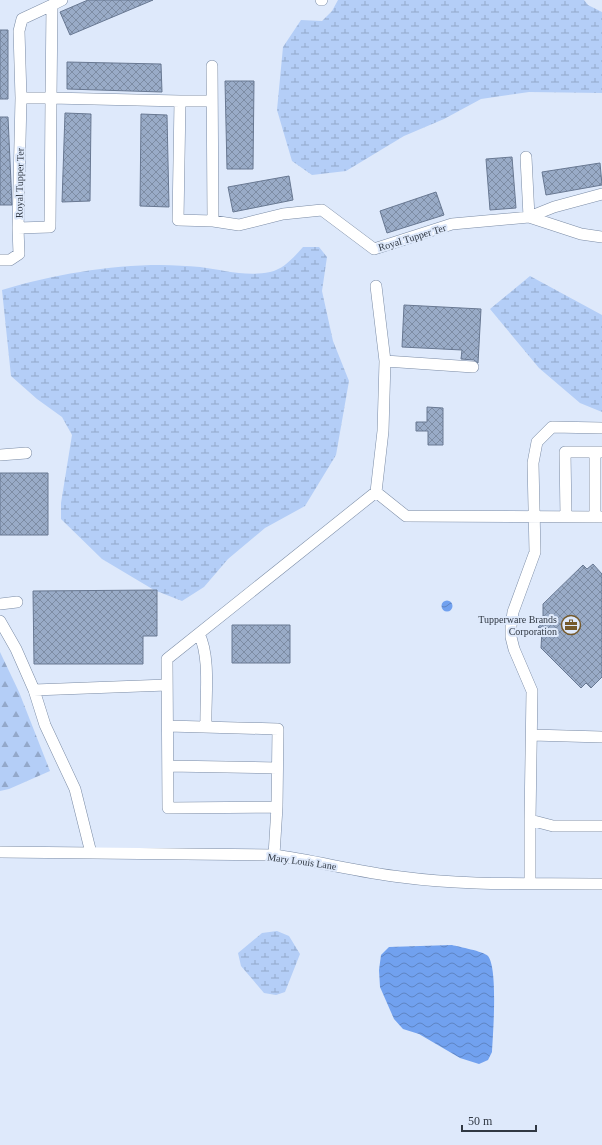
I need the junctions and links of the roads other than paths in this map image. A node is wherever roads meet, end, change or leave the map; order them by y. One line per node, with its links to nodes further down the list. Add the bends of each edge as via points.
1 (57, 2): 3 (street, Royal Tupper Ter, via 22,19 19,31); 4 (street, Royal Tupper Ter)
2 (212, 66): 6 (street)
3 (21, 98): 4 (street); 11 (street, Royal Tupper Ter)
4 (51, 98): 5 (street); 11 (street, Royal Tupper Ter, via 50,227)
5 (180, 101): 6 (street); 10 (street, Royal Tupper Ter, via 178,220)
6 (212, 101): 10 (street)
7 (526, 157): 9 (street)
8 (602, 194): 9 (street, Royal Tupper Ter, via 554,206)
9 (529, 217): 10 (street, Royal Tupper Ter, via 452,224 374,249 322,210 283,214 239,225); 12 (street, Royal Tupper Ter, via 581,234)
10 (213, 221)
11 (18, 228): 13 (street, via 19,254 10,260)
12 (602, 237)
13 (0, 260)
14 (376, 286): 15 (street)
15 (385, 361): 16 (street); 21 (street, via 383,431)
16 (473, 367)
17 (602, 428): 22 (street, via 552,427 537,442 533,463)
18 (598, 452): 23 (street, via 565,452); 24 (street)
19 (26, 453): 20 (street)
20 (0, 455)
21 (376, 492): 22 (street, via 406,516); 28 (street)
22 (534, 516): 23 (street); 33 (street, via 535,552 513,612 511,626 514,649 532,691)
23 (566, 516): 24 (street)
24 (598, 517)
25 (16, 602): 26 (street)
26 (0, 604)
27 (0, 621): 30 (street)
28 (199, 634): 29 (street, via 167,659); 32 (street, via 204,645 205,658)
29 (167, 685): 30 (street); 31 (street)
30 (34, 690): 41 (street, via 45,725 75,790)
31 (168, 726): 32 (street); 35 (street)
32 (206, 727): 36 (street, via 278,729)
33 (532, 735): 34 (street); 38 (street)
34 (602, 737)
35 (168, 766): 36 (street); 37 (street, via 168,808)
36 (277, 768): 37 (street)
37 (277, 807): 42 (street)
38 (530, 820): 39 (street, via 553,826); 43 (street)
39 (602, 826)
40 (0, 852): 41 (street, Mary Louis Lane)
41 (91, 853): 42 (street, Mary Louis Lane)
42 (274, 855): 43 (street, Mary Louis Lane, via 437,881)
43 (530, 882): 44 (street, Mary Louis Lane)
44 (602, 884)

